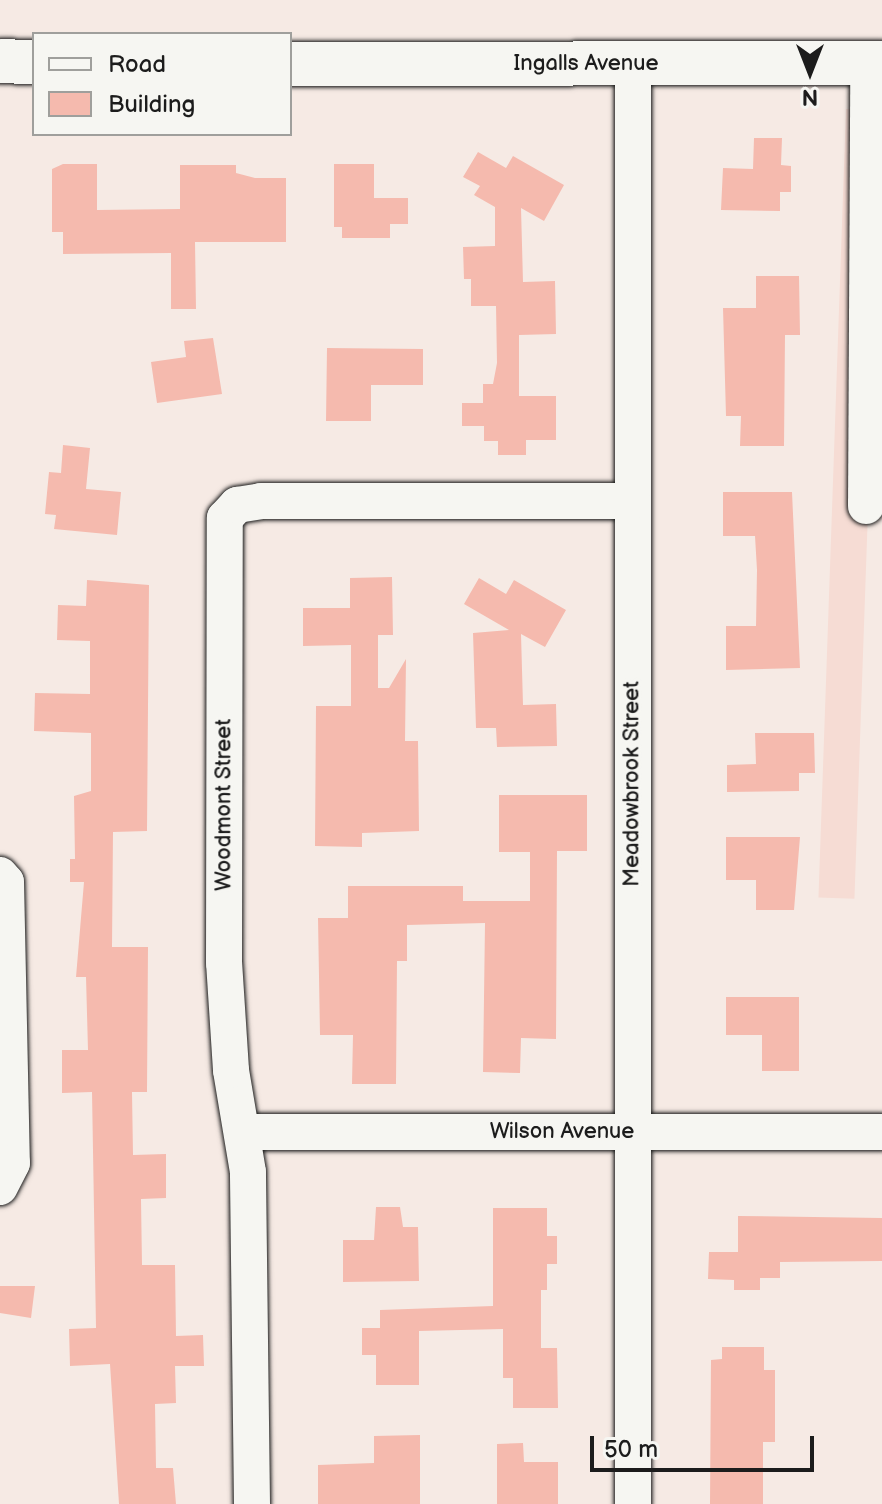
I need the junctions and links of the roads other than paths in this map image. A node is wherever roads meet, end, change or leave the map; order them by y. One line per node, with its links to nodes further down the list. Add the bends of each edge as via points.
1 (0, 61): 2 (main road)
2 (32, 62)
3 (875, 63): 5 (main road, Ingalls Avenue); 6 (street)
4 (292, 64): 5 (main road, Ingalls Avenue)
5 (633, 64): 7 (street, Meadowbrook Street)
6 (876, 344): 8 (street)
7 (632, 501): 10 (street, Woodmont Street, via 261,501 229,510 223,530 224,963); 11 (street, Meadowbrook Street)
8 (866, 506)
9 (0, 875): 13 (street, via 6,882 12,1163)
10 (242, 1132): 11 (street, Wilson Avenue); 14 (street, Woodmont Street, via 253,1300)
11 (632, 1132): 12 (street, Wilson Avenue); 15 (street, Meadowbrook Street)
12 (882, 1132)
13 (0, 1187)
14 (252, 1504)
15 (633, 1504)

